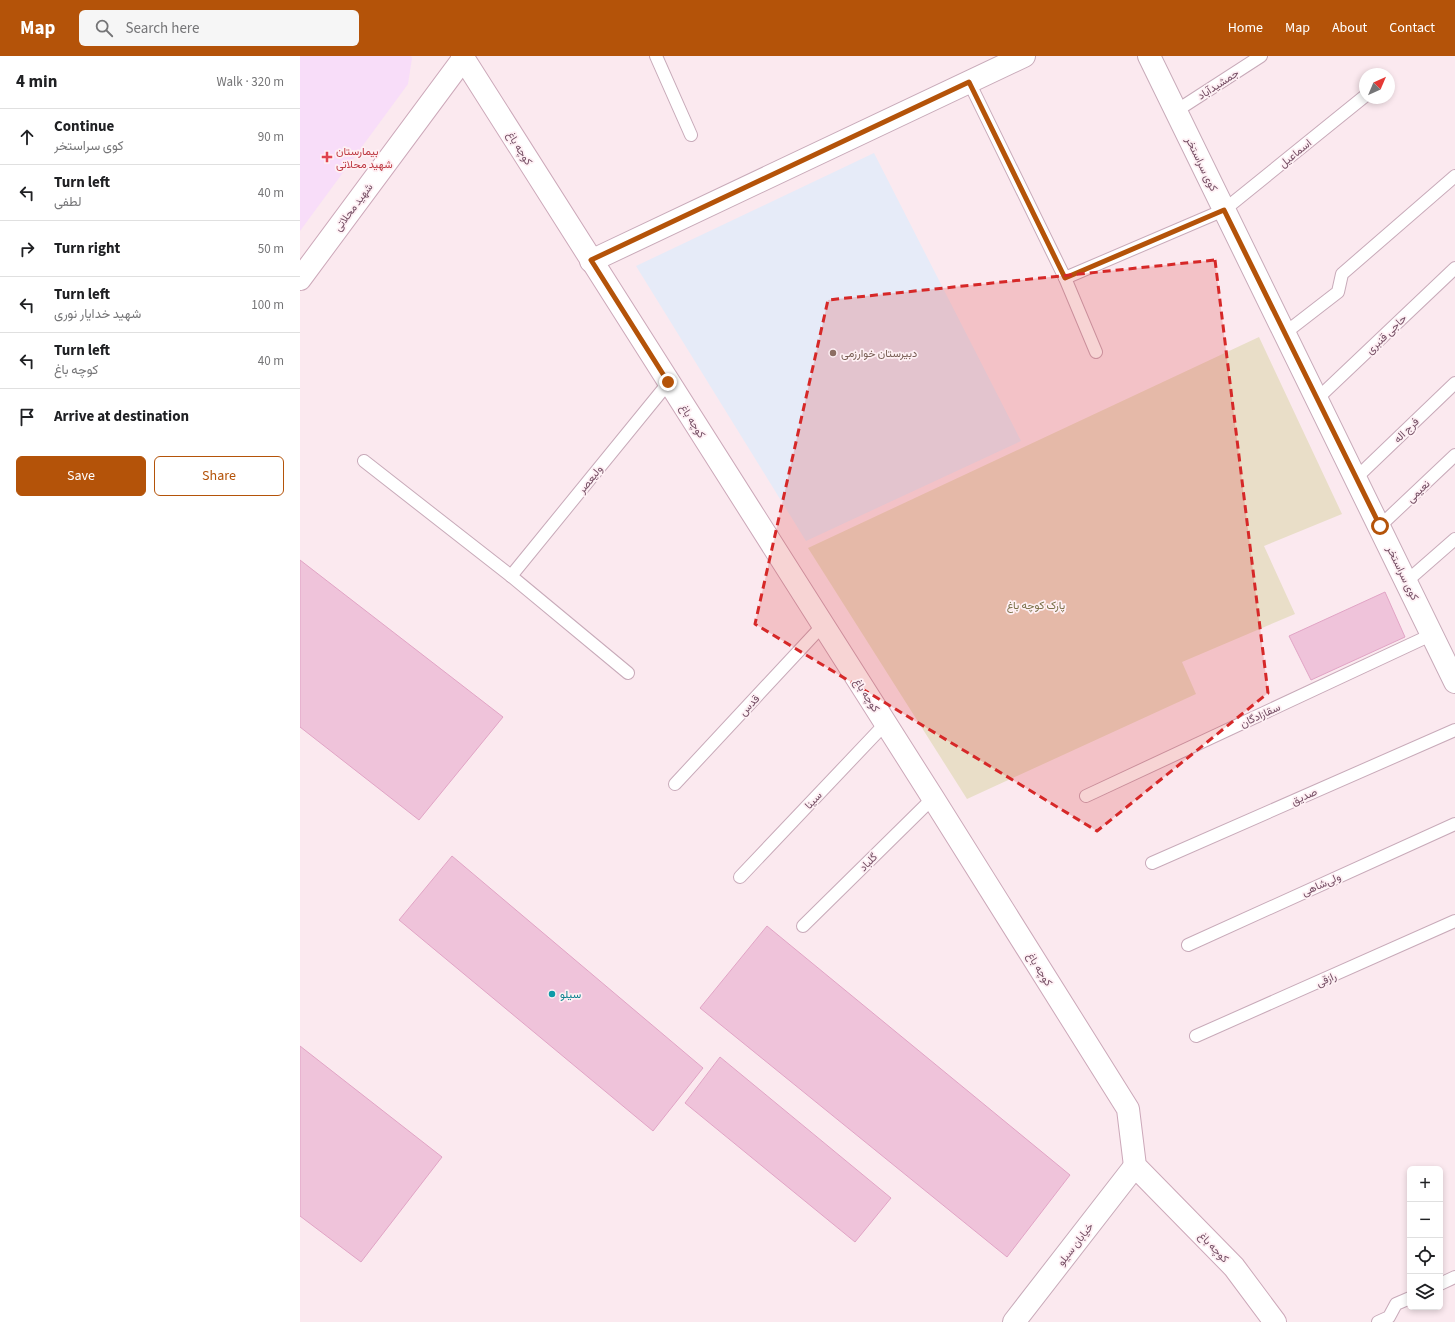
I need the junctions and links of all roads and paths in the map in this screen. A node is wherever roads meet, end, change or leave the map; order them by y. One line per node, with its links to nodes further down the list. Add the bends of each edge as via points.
1 (656, 56): 9 (lane)
2 (1024, 56): 6 (street)
3 (1149, 56): 8 (street, کوی سراستخر)
4 (1261, 56): 8 (lane, جمشید‌آباد)
5 (465, 57): 12 (street, کوچه باغ); 15 (street, شهید محلاتی)
6 (969, 82): 12 (street); 14 (lane)
7 (1359, 101): 11 (lane, اسماعیل)
8 (1176, 111): 11 (street, کوی سراستخر)
9 (691, 135)
10 (1455, 176): 16 (lane, via 1342,274 1338,292)
11 (1224, 210): 14 (lane, اسماعیل); 16 (street, کوی سراستخر)
12 (591, 260): 18 (street, کوچه باغ)
13 (1455, 268): 20 (lane, حاجی قنبری)
14 (1065, 278): 17 (lane)
15 (300, 279)
16 (1285, 333): 20 (street, کوی سراستخر)
17 (1096, 352)
18 (668, 382): 26 (lane, ولیعصر); 28 (street, کوچه باغ)
19 (1455, 383): 23 (lane, فرج اله)
20 (1318, 400): 23 (street, کوی سراستخر)
21 (1455, 455): 24 (lane, نعیمی)
22 (364, 462): 26 (lane)
23 (1356, 478): 24 (street, کوی سراستخر)
24 (1380, 526): 27 (street, کوی سراستخر)
25 (1455, 539): 27 (lane)
26 (511, 576): 31 (lane)
27 (1407, 581): 29 (street, کوی سراستخر)
28 (823, 625): 32 (street, کوچه باغ); 34 (lane, قدس)
29 (1433, 634): 30 (street, کوی سراستخر); 35 (lane, سقازادگان)
30 (1453, 670)
31 (628, 672)
32 (886, 723): 36 (street, کوچه باغ); 39 (lane, سینا)
33 (1455, 730): 38 (lane, صدیق)
34 (675, 784)
35 (1086, 796)
36 (933, 798): 41 (lane, گلباد); 44 (street, کوچه باغ, via 1128,1108)
37 (1455, 824): 42 (lane, ولی‌شاهی)
38 (1152, 862)
39 (740, 877)
40 (1455, 921): 43 (lane, رازقی)
41 (803, 926)
42 (1188, 945)
43 (1196, 1036)
44 (1136, 1166): 48 (street, خیابان سیلو); 49 (street, کوچه باغ, via 1234,1267)
45 (1455, 1277): 46 (lane)
46 (1443, 1283)
47 (1407, 1299): 50 (lane, via 1396,1304 1389,1317)
48 (1014, 1322)
49 (1275, 1322)
50 (1378, 1322)

